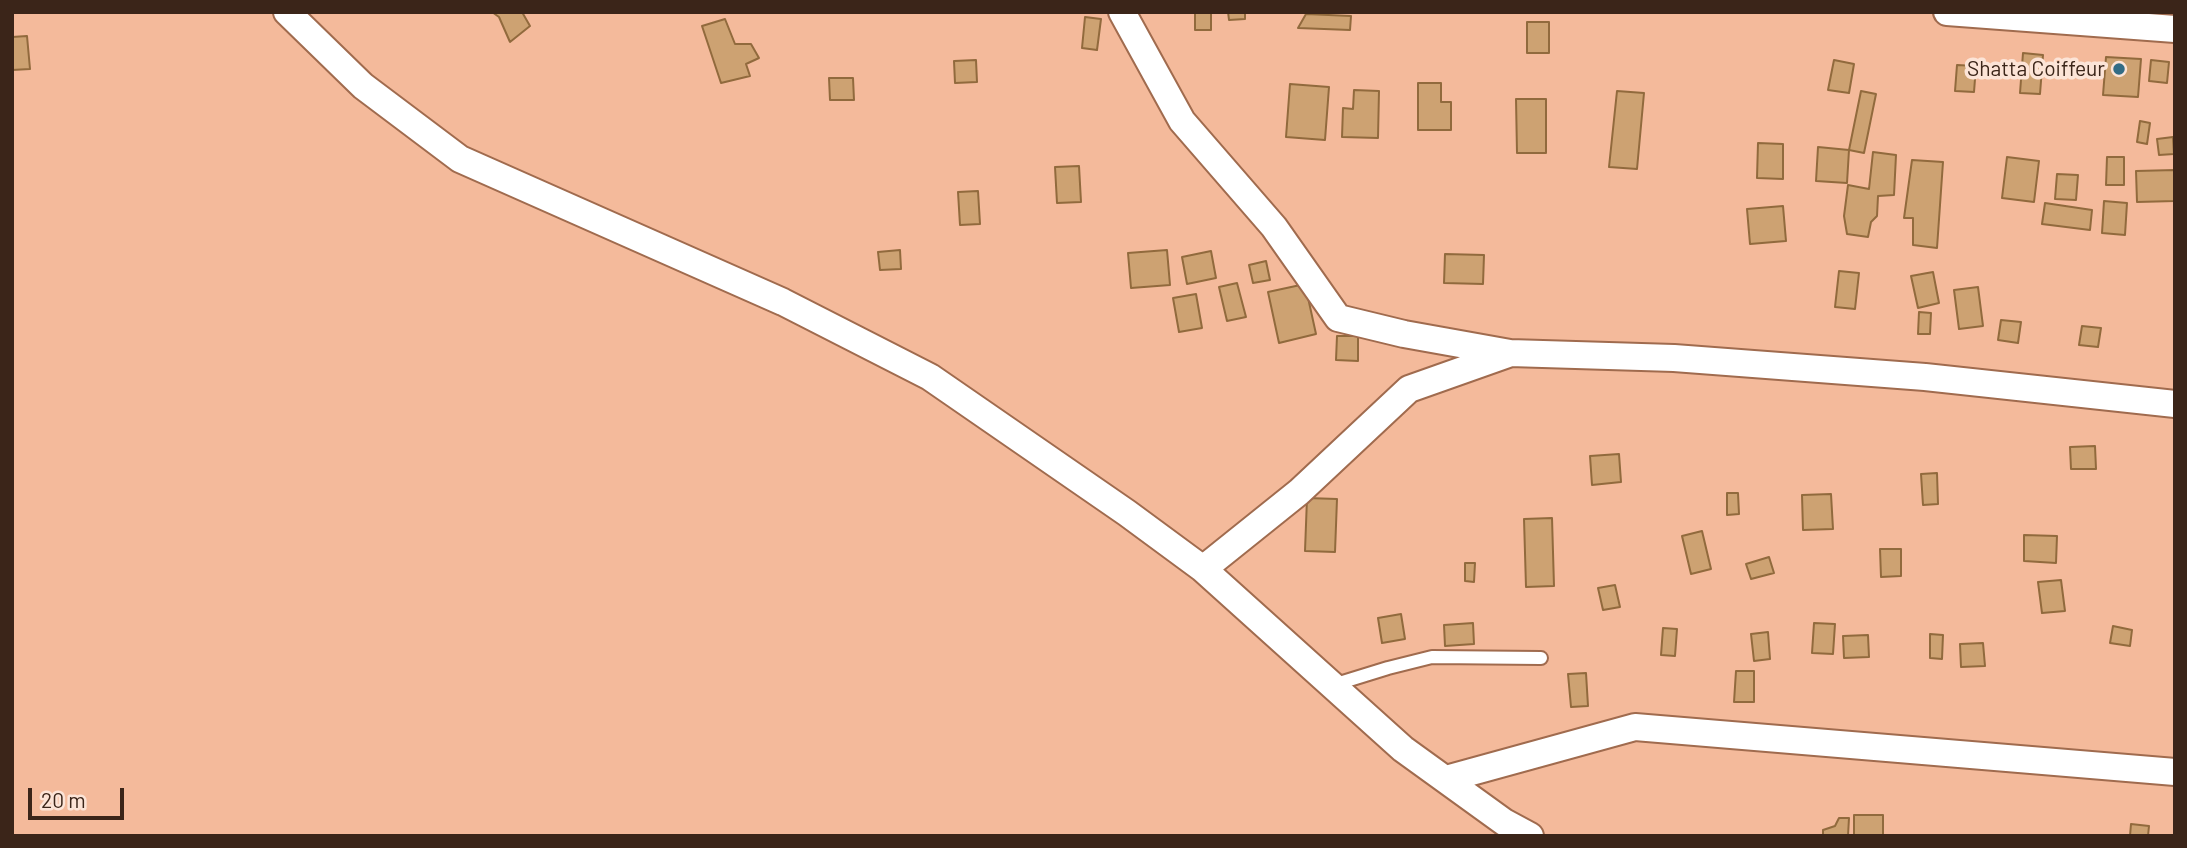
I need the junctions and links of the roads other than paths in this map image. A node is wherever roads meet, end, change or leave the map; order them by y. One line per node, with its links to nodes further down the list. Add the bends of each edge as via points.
1 (287, 12): 7 (street, via 363,86 460,159 783,302 930,377)
2 (1122, 12): 5 (street, via 1182,121 1273,227 1338,318)
3 (1947, 12): 4 (street)
4 (2175, 29)
5 (1510, 353): 6 (street, via 1674,358 1912,376); 7 (street, via 1409,389 1300,492)
6 (2175, 404)
7 (1203, 569): 9 (street)
8 (1541, 657): 9 (lane, via 1432,657)
9 (1333, 685): 11 (street, via 1404,749)
10 (2175, 772): 11 (street, via 1635,727)
11 (1446, 779): 12 (street)
12 (1530, 836)

